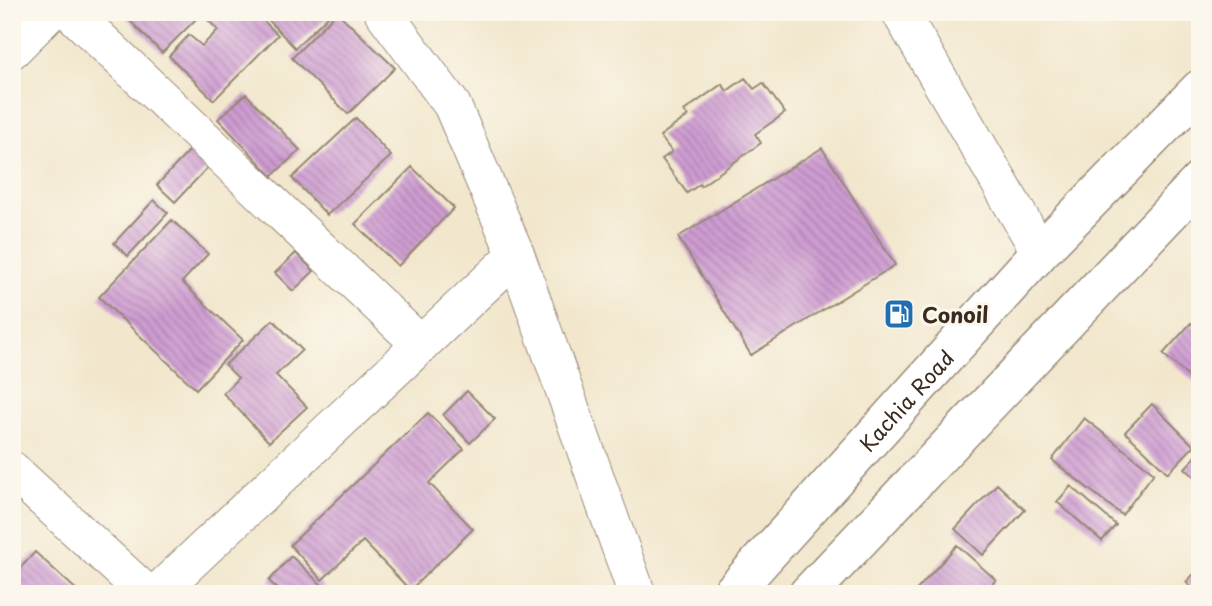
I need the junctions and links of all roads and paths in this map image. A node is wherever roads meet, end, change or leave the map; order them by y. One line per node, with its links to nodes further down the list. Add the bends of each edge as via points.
1 (50, 12): 5 (street)
2 (71, 12): 10 (street)
3 (383, 12): 9 (street, via 452,105)
4 (900, 12): 8 (street)
5 (12, 50)
6 (1200, 89): 8 (highway, Kachia Road)
7 (1200, 181): 18 (highway)
8 (1040, 252): 12 (highway, Kachia Road)
9 (516, 255): 10 (street); 15 (street)
10 (421, 345): 14 (street)
11 (12, 470): 13 (street)
12 (762, 561): 16 (highway, Kachia Road); 17 (highway)
13 (147, 594)
14 (156, 594)
15 (637, 594)
16 (731, 594)
17 (798, 594)
18 (808, 594)

